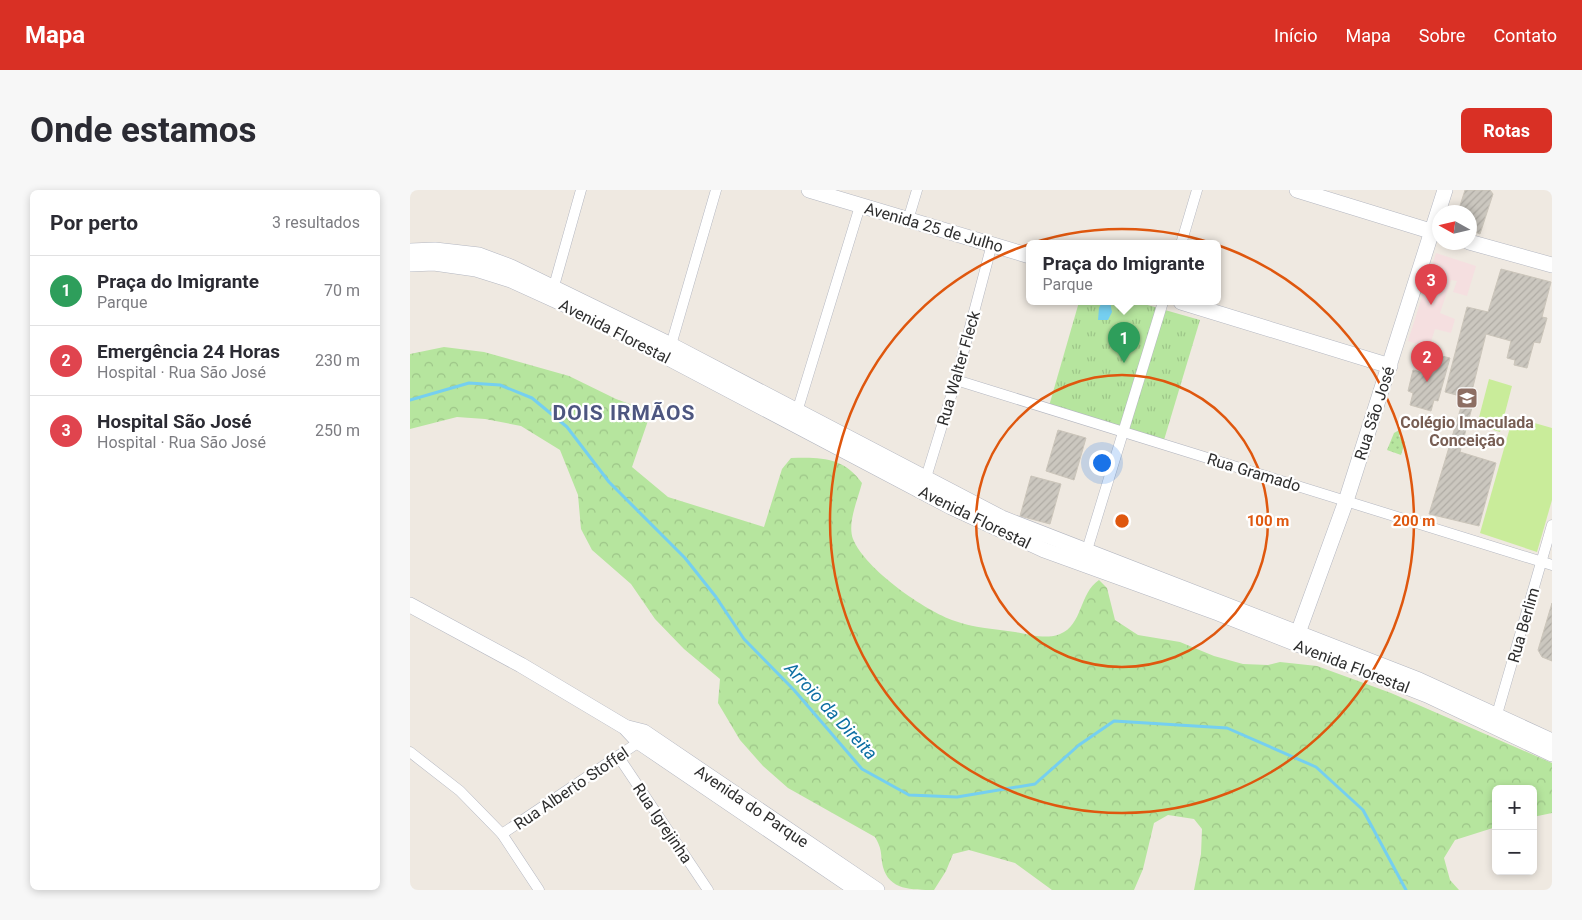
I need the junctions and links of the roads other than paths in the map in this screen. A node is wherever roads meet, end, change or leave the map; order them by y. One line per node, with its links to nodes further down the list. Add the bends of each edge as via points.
1 (581, 190): 21 (street)
2 (716, 190): 24 (street)
3 (808, 190): 8 (main road, Avenida 25 de Julho)
4 (917, 190): 11 (street)
5 (1197, 190): 13 (street)
6 (1298, 190): 12 (main road)
7 (1445, 190): 9 (main road, Rua São José)
8 (835, 194): 10 (main road, Avenida 25 de Julho)
9 (1442, 205)
10 (860, 206): 11 (main road, Avenida 25 de Julho); 28 (street)
11 (908, 220): 14 (main road, Avenida 25 de Julho)
12 (1432, 231)
13 (1182, 240)
14 (992, 244): 18 (main road, Avenida 25 de Julho); 27 (street, Rua Walter Fleck)
15 (1432, 244): 25 (main road, Rua São José)
16 (1477, 244): 20 (main road)
17 (410, 251): 21 (main road, Avenida Florestal, via 435,250 479,256)
18 (1026, 255)
19 (410, 264): 26 (main road, Avenida Florestal, via 434,263 476,269 511,280)
20 (1552, 265)
21 (554, 286): 24 (main road, Avenida Florestal)
22 (1162, 305): 29 (street)
23 (1191, 305): 25 (main road)
24 (671, 345): 26 (main road, Avenida Florestal)
25 (1390, 366): 31 (main road, Rua São José)
26 (701, 368): 28 (main road, Avenida Florestal)
27 (956, 380): 29 (street, Rua Gramado); 30 (street, Rua Walter Fleck)
28 (795, 417): 30 (main road, Avenida Florestal)
29 (1123, 432): 31 (street, Rua Gramado); 33 (street)
30 (924, 485): 33 (main road, Avenida Florestal); 38 (main road, Avenida Florestal, via 1044,550)
31 (1346, 501): 34 (street, Rua Gramado); 37 (main road, Rua São José)
32 (1552, 525): 34 (street, Rua Berlim)
33 (1087, 550): 37 (main road, Avenida Florestal)
34 (1541, 562): 35 (street, Rua Gramado); 38 (street, Rua Berlim)
35 (1552, 565)
36 (410, 605): 39 (main road, Avenida do Parque, via 521,665)
37 (1298, 633): 38 (main road, Avenida Florestal, via 1419,680)
38 (1496, 720): 40 (main road, Avenida Florestal); 43 (main road, Avenida Florestal)
39 (625, 727): 41 (main road, Avenida do Parque); 49 (main road, Avenida do Parque, via 644,732)
40 (1552, 741)
41 (640, 742): 44 (street, Rua Alberto Stoffel); 48 (main road, Avenida do Parque)
42 (410, 752): 45 (street, via 460,791)
43 (1552, 754)
44 (618, 756): 45 (street, Rua Alberto Stoffel); 47 (street, Rua Igrejinha)
45 (502, 834): 46 (street)
46 (539, 890)
47 (708, 890)
48 (857, 890)
49 (877, 890)

